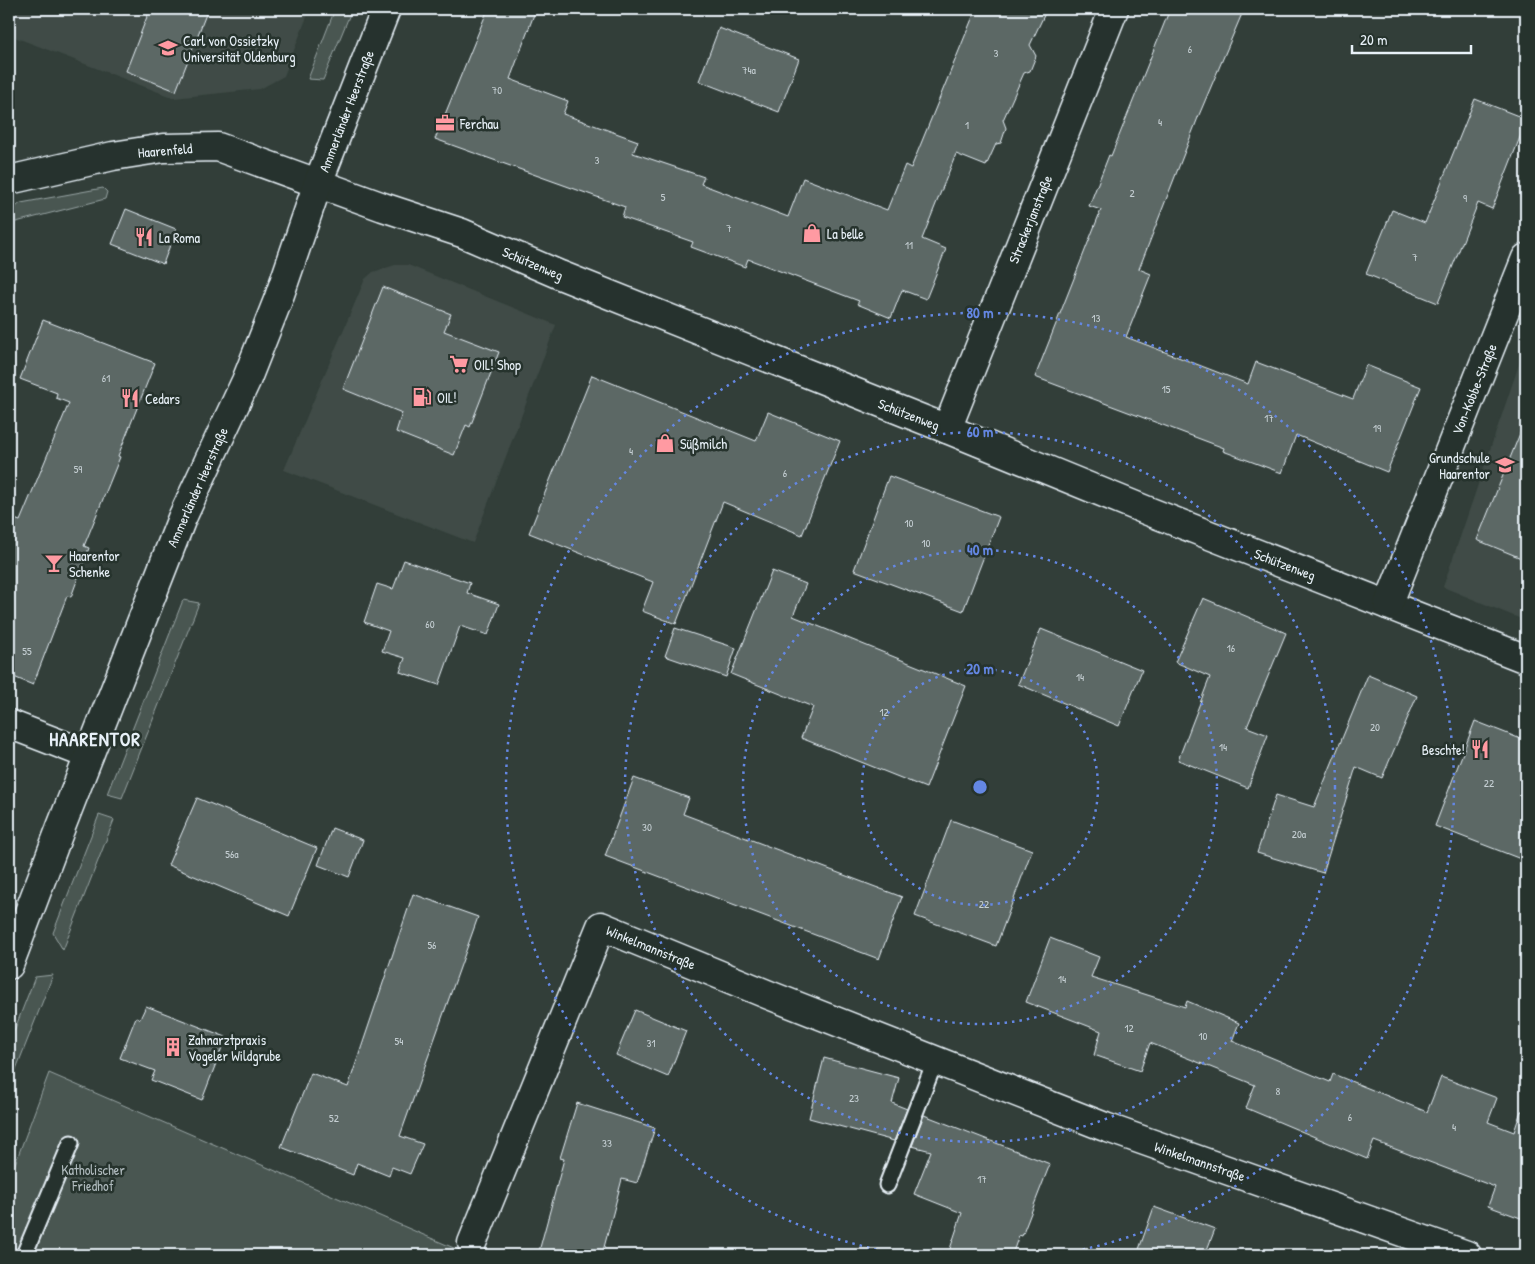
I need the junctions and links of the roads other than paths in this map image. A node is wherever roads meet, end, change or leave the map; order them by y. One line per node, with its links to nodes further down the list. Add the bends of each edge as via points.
1 (386, 9): 4 (street, Ammerländer Heerstraße)
2 (1114, 9): 7 (street, Strackerjanstraße)
3 (9, 180): 4 (street, Haarenfeld, via 164,148 218,147)
4 (318, 183): 7 (street, Schützenweg, via 462,233); 11 (street, Ammerländer Heerstraße, via 246,381 182,518)
5 (1526, 258): 6 (street, Von-Kobbe-Straße)
6 (1520, 294): 8 (street, Von-Kobbe-Straße)
7 (947, 429): 8 (street, Schützenweg)
8 (1388, 604): 9 (street, Schützenweg)
9 (1526, 660)
10 (9, 724): 11 (street)
11 (88, 755): 12 (street, Ammerländer Heerstraße)
12 (9, 966)
13 (935, 1061): 15 (lane); 16 (street, Winkelmannstraße, via 601,926); 18 (street, Winkelmannstraße, via 1105,1127)
14 (71, 1143): 17 (lane)
15 (886, 1185)
16 (472, 1243)
17 (24, 1255)
18 (1467, 1255)

